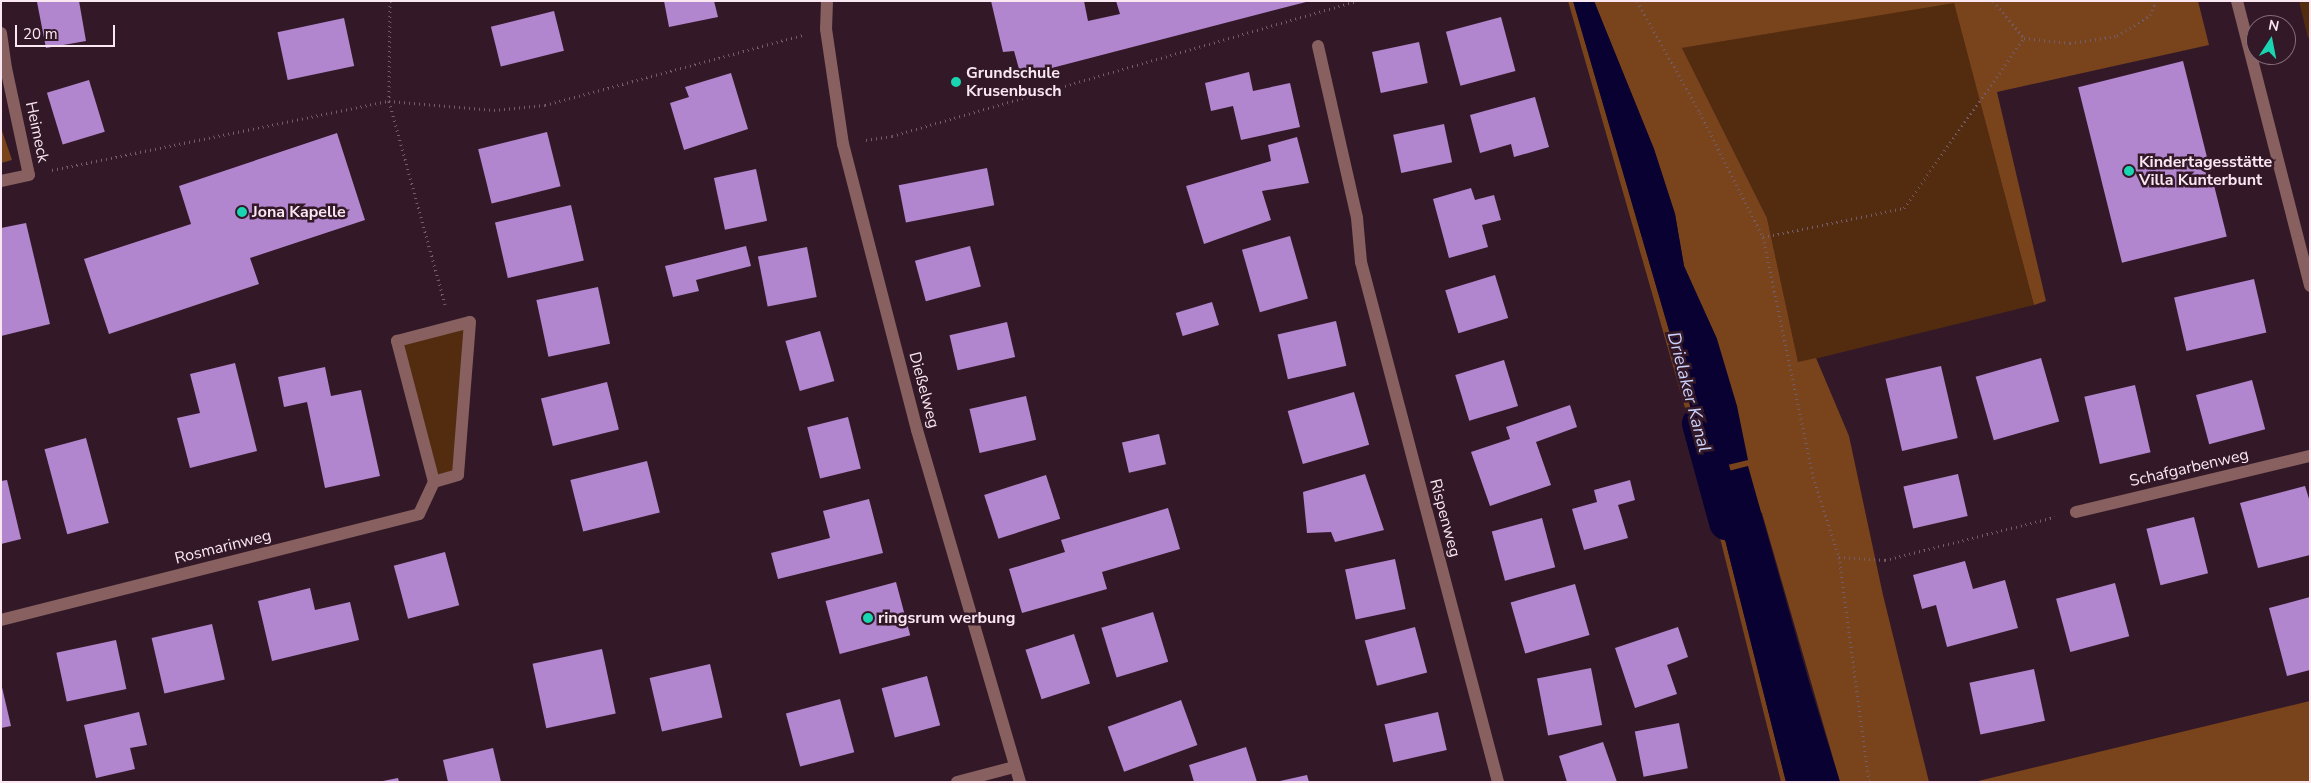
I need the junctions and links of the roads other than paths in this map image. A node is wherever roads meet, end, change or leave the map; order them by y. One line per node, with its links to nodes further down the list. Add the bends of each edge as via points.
1 (827, 1): 12 (street, Dießelweg, via 826,29 843,144 917,430)
2 (2237, 1): 7 (street)
3 (1, 33): 5 (street, Heimeck)
4 (1318, 46): 15 (street, Rispenweg, via 1357,218 1361,262)
5 (4, 69): 6 (street, Heimeck, via 29,175)
6 (1, 182)
7 (2310, 286)
8 (2310, 456): 10 (street, Schafgarbenweg)
9 (434, 482): 9 (street, via 458,475 470,322 397,341); 11 (street, Rosmarinweg, via 419,514)
10 (2076, 512)
11 (1, 620)
12 (1014, 767): 13 (street); 14 (street, Dießelweg)
13 (957, 782)
14 (1020, 782)
15 (1498, 782)

